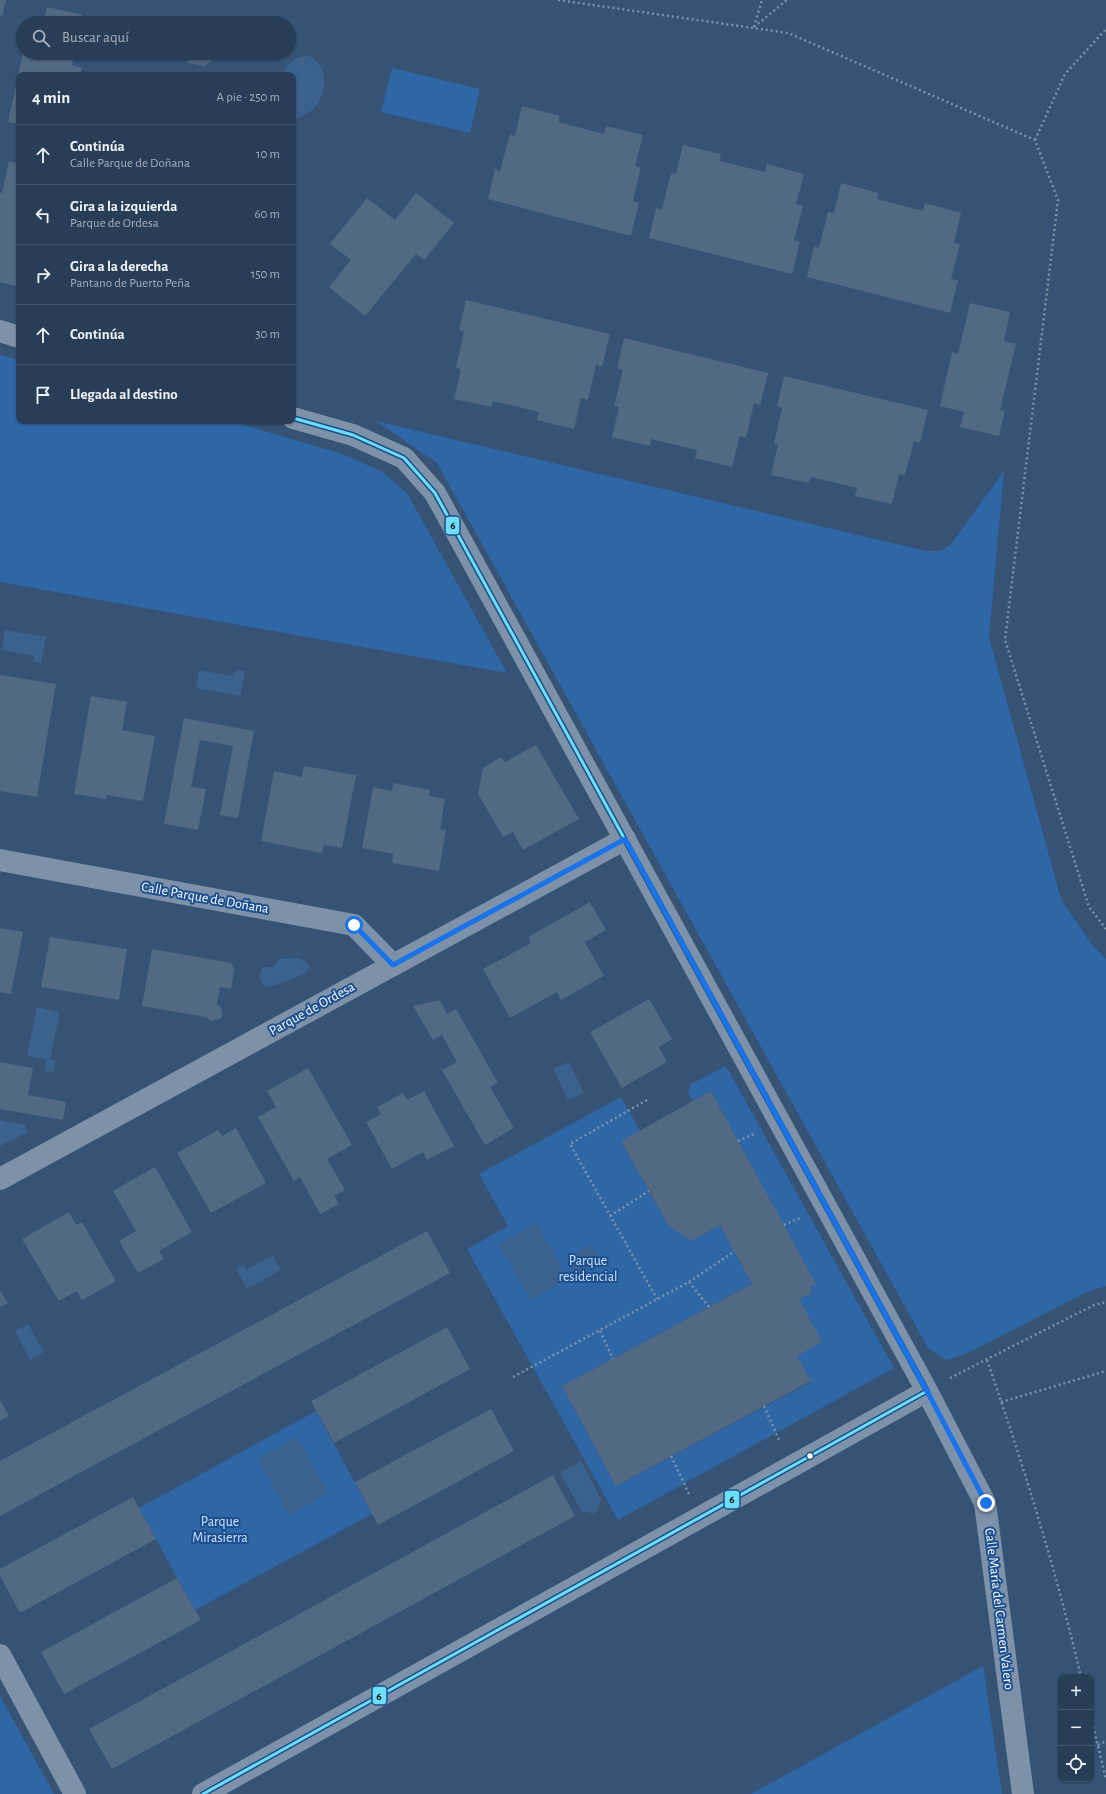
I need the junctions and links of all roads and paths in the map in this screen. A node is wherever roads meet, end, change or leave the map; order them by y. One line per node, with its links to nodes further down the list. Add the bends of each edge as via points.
1 (558, 0): 4 (path)
2 (762, 0): 4 (path)
3 (787, 0): 4 (path)
4 (754, 28): 6 (path, via 788,32)
5 (1106, 29): 6 (path, via 1065,74)
6 (1035, 140): 12 (path, via 1058,200 1004,640 1089,907)
7 (0, 331): 8 (street)
8 (16, 336)
9 (296, 419): 10 (street, Calle María del Carmen Valero, via 353,435 404,458 435,493)
10 (625, 839): 13 (street, Parque de Ordesa); 28 (street, Calle María del Carmen Valero)
11 (0, 860): 13 (street, Calle Parque de Doñana, via 354,925)
12 (1106, 929)
13 (393, 965): 15 (street, Parque de Ordesa)
14 (647, 1100): 17 (path, via 570,1144)
15 (0, 1179)
16 (649, 1191): 17 (path)
17 (610, 1216): 20 (path)
18 (735, 1251): 19 (path)
19 (689, 1282): 20 (path); 22 (path)
20 (657, 1300): 23 (path)
21 (1106, 1302): 25 (path, via 1094,1305)
22 (709, 1307)
23 (600, 1330): 24 (path); 27 (path)
24 (613, 1359)
25 (987, 1360): 28 (path); 29 (path)
26 (1106, 1371): 29 (path)
27 (514, 1377)
28 (927, 1391): 32 (street); 42 (street, Calle María del Carmen Valero, via 986,1503)
29 (1001, 1402): 35 (path, via 1067,1618)
30 (764, 1406): 32 (path)
31 (671, 1456): 33 (path)
32 (791, 1466): 33 (street)
33 (700, 1517): 41 (street)
34 (0, 1655): 40 (street)
35 (1080, 1674)
36 (1094, 1729): 38 (path)
37 (1106, 1741): 38 (path)
38 (1098, 1745): 39 (path)
39 (1106, 1779)
40 (74, 1794)
41 (203, 1794)
42 (1023, 1794)

